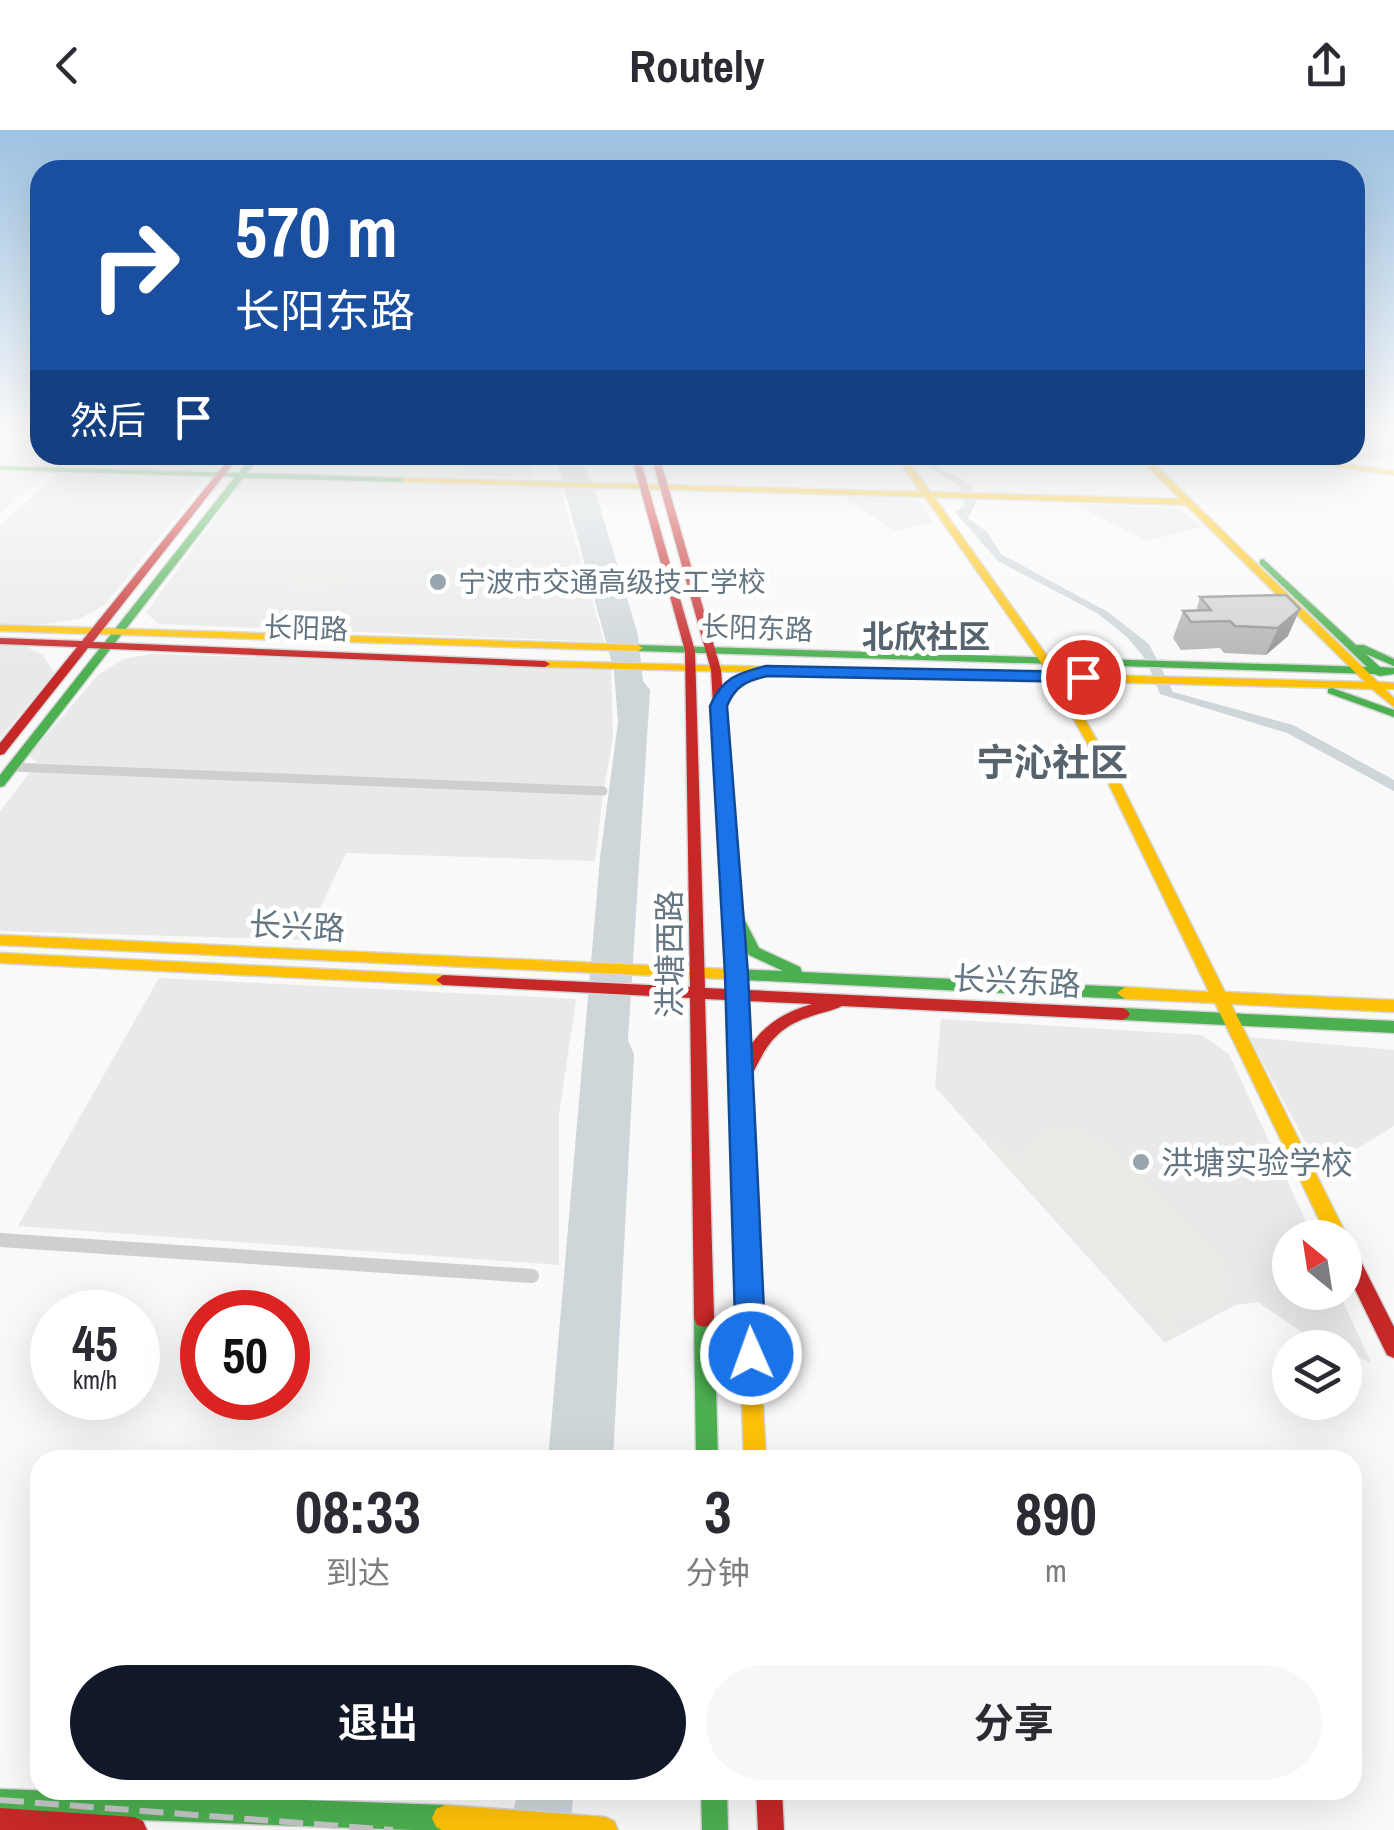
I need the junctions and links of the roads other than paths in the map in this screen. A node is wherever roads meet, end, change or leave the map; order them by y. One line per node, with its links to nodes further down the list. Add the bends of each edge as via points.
1 (193, 510): 14 (main road)
2 (215, 510): 11 (main road)
3 (651, 510): 8 (main road, 洪塘西路)
4 (673, 510): 9 (main road, 洪塘西路)
5 (938, 510): 22 (main road)
6 (1195, 510): 12 (main road)
7 (1207, 510): 12 (main road)
8 (679, 614): 15 (main road, via 675,637); 16 (main road, 洪塘西路)
9 (703, 614): 17 (main road, 洪塘西路); 18 (main road, via 735,645)
10 (0, 628): 14 (main road, 长阳路)
11 (119, 631): 14 (main road, 长阳路); 15 (main road, 长阳路)
12 (1331, 634): 19 (main road); 24 (main road); 26 (main road, via 1316,658); 27 (main road)
13 (0, 640): 14 (main road, 长阳路)
14 (96, 640): 20 (main road, 长阳路); 33 (main road); 34 (main road)
15 (644, 649): 16 (main road, 长阳东路)
16 (690, 651): 17 (main road, 长阳东路); 21 (main road, 洪塘西路)
17 (714, 652): 18 (main road, 长阳东路); 23 (main road, 洪塘西路)
18 (807, 655): 22 (main road, 长阳东路)
19 (1394, 663)
20 (648, 667): 21 (main road, 长阳东路); 30 (main road, via 677,678)
21 (691, 669): 23 (main road, 长阳东路); 30 (main road, 洪塘西路)
22 (1051, 669): 25 (main road, 长阳东路); 26 (main road, 长阳东路); 47 (main road)
23 (716, 670): 25 (main road, 长阳东路); 31 (main road, 洪塘西路)
24 (1360, 670): 26 (main road); 27 (main road)
25 (766, 671): 31 (main road, via 730,685)
26 (1290, 676): 27 (main road); 32 (main road)
27 (1382, 676): 28 (main road); 29 (main road)
28 (1394, 686)
29 (1394, 704)
30 (692, 706): 41 (main road, 洪塘西路)
31 (718, 706): 37 (main road, 洪塘西路)
32 (1394, 714)
33 (0, 750)
34 (12, 768): 35 (main road); 36 (street)
35 (0, 784)
36 (602, 791)
37 (731, 902): 42 (main road, 洪塘西路); 43 (main road, via 754,952 788,969)
38 (0, 940): 40 (main road, 长兴路)
39 (0, 958): 44 (main road, 长兴路)
40 (640, 970): 41 (main road, 长兴东路)
41 (696, 972): 42 (main road, 长兴东路); 45 (main road, 洪塘西路)
42 (736, 974): 43 (main road, 长兴东路); 46 (main road, 洪塘西路)
43 (834, 979): 47 (main road, 长兴东路)
44 (638, 988): 45 (main road, 长兴东路)
45 (695, 990): 46 (main road, 长兴东路); 58 (main road, 洪塘西路)
46 (736, 992): 48 (main road, 长兴东路); 52 (main road, 洪塘西路)
47 (1222, 998): 49 (main road, 长兴东路); 50 (main road)
48 (856, 999): 50 (main road, 长兴东路); 52 (main road, via 771,1025 749,1054)
49 (1394, 1006)
50 (1229, 1020): 51 (main road, 长兴东路); 53 (main road)
51 (1394, 1028)
52 (740, 1099): 59 (main road, 洪塘西路)
53 (1329, 1220)
54 (0, 1240): 55 (street)
55 (532, 1276)
56 (1362, 1284): 57 (main road)
57 (1394, 1348)
58 (706, 1450)
59 (756, 1450)
60 (714, 1800): 66 (main road)
61 (770, 1800): 67 (main road)
62 (0, 1802): 65 (main road)
63 (0, 1821): 64 (main road)
64 (134, 1830)
65 (604, 1830)
66 (715, 1830)
67 (771, 1830)

